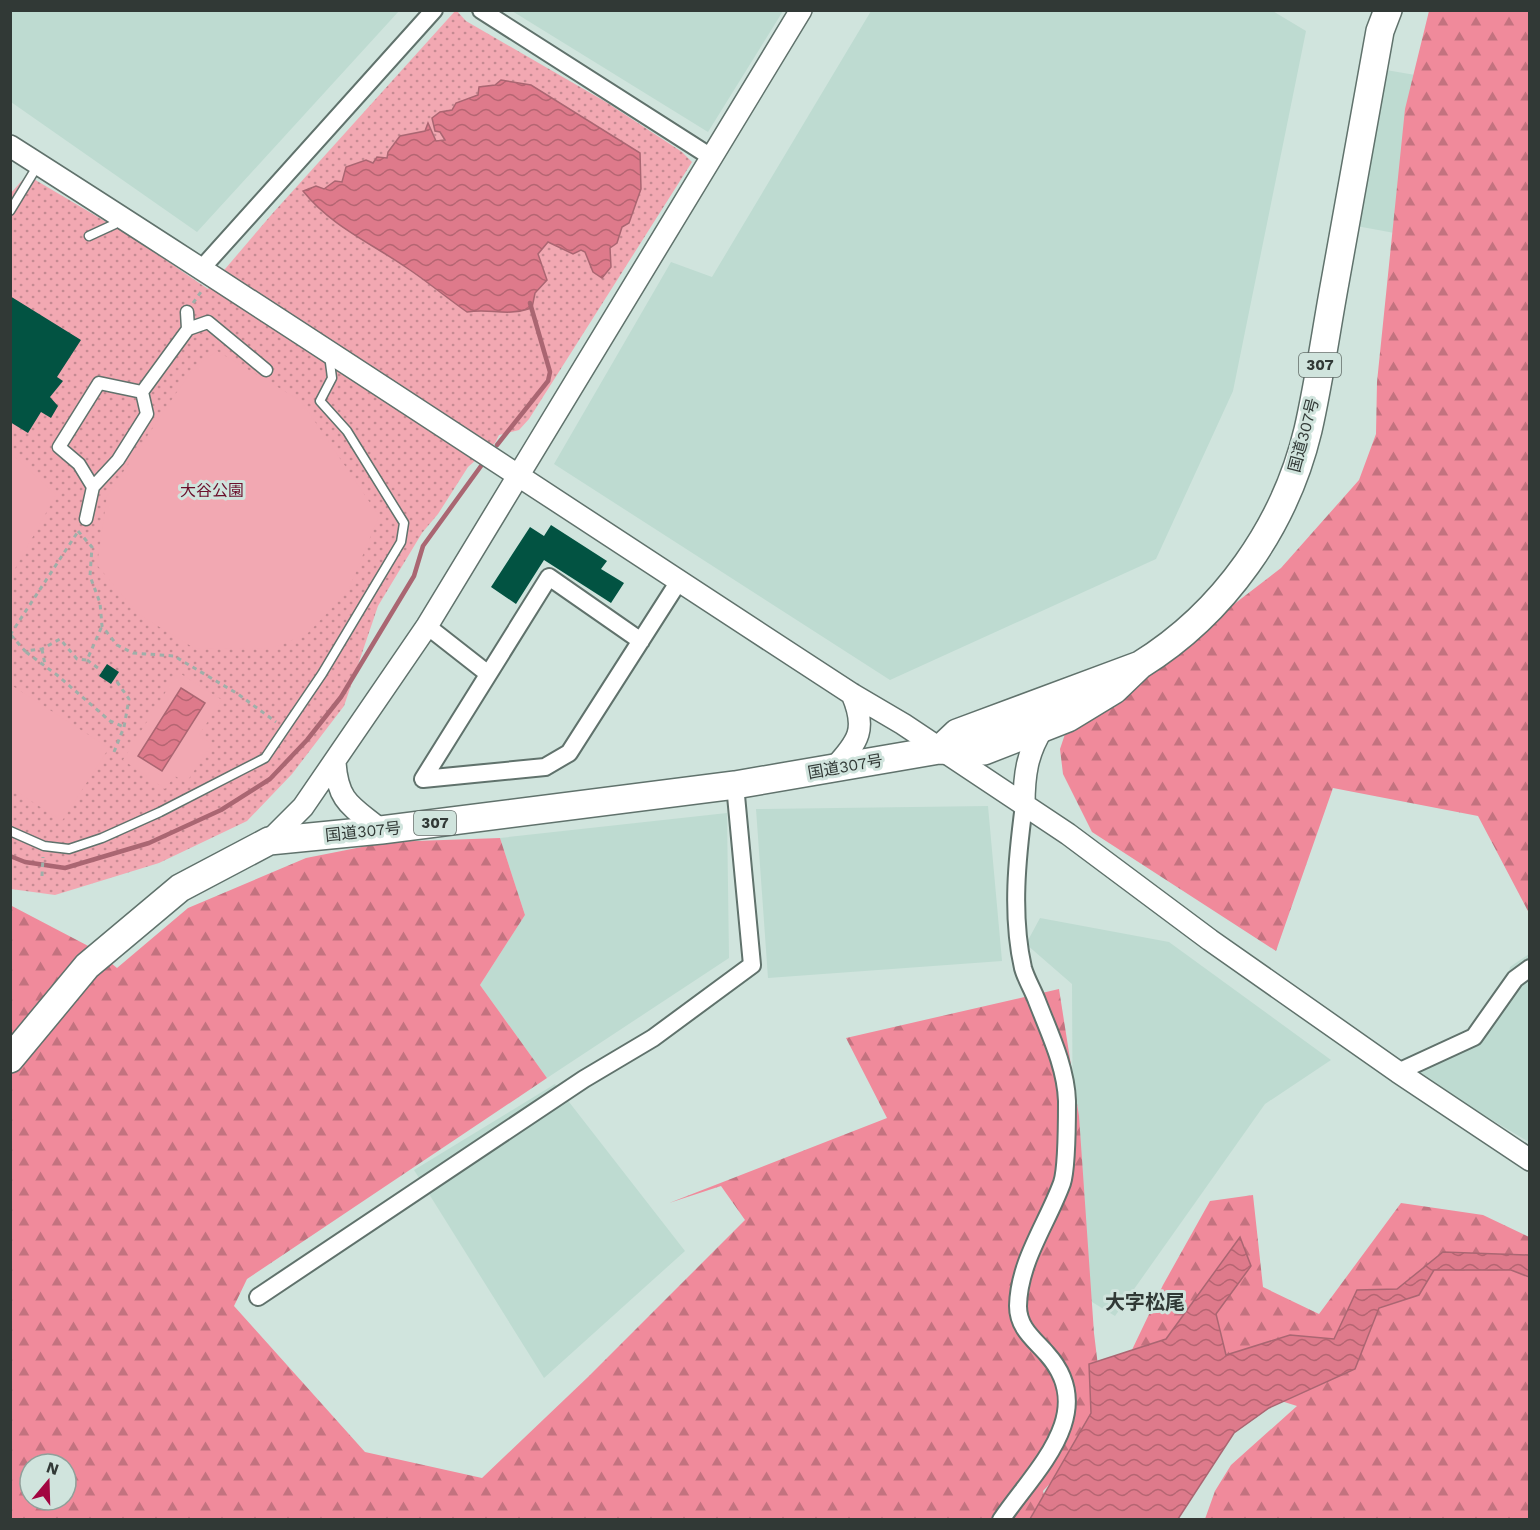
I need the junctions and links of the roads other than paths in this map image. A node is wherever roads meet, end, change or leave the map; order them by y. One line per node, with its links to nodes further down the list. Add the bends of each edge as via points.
1 (434, 10): 11 (street)
2 (482, 10): 6 (street)
3 (801, 10): 6 (street)
4 (1388, 10): 23 (highway, 国道307号 / 307, via 1380,32 1308,431 1295,471 1273,524 1230,588 1196,623)
5 (10, 147): 7 (street)
6 (711, 157): 17 (street)
7 (38, 164): 8 (lane); 9 (street)
8 (10, 211)
9 (120, 216): 10 (lane, via 115,224); 11 (street)
10 (89, 236)
11 (204, 277): 14 (street)
12 (187, 312): 13 (street)
13 (188, 329): 15 (street, via 208,322); 16 (street)
14 (329, 354): 17 (street); 33 (lane, via 332,378 320,401 347,431 404,524 401,542 286,731 265,758 102,838 69,849 44,846)
15 (266, 370)
16 (142, 392): 18 (street, via 147,414 118,460); 18 (street, via 99,383 59,447 79,464)
17 (518, 476): 20 (street); 21 (street)
18 (93, 488): 19 (street)
19 (86, 519)
20 (680, 581): 22 (street); 25 (street)
21 (427, 626): 24 (street); 28 (street)
22 (641, 641): 24 (street, via 549,577); 24 (street, via 568,753 545,767 423,779)
23 (1140, 665): 26 (highway, 国道307号 / 307, via 1114,690); 27 (highway, 国道307号 / 307, via 957,733)
24 (487, 673)
25 (852, 694): 27 (street); 29 (street, via 861,722 858,737)
26 (1043, 728): 27 (highway, 国道307号 / 307, via 984,750); 31 (street, via 1025,770)
27 (939, 750): 29 (highway, 国道307号 / 307); 31 (street)
28 (335, 763): 32 (street, via 337,784 344,800); 34 (street, via 303,807)
29 (834, 768): 30 (highway, 国道307号 / 307)
30 (735, 785): 32 (highway, 国道307号 / 307); 39 (street, via 752,965 653,1038 584,1078)
31 (1024, 805): 37 (street); 40 (street, via 1017,869 1018,934 1024,970 1062,1068 1067,1099 1063,1180 1020,1281 1018,1308 1020,1324 1067,1384 1067,1414 1058,1440)
32 (381, 830): 34 (highway, 国道307号 / 307)
33 (10, 831)
34 (269, 841): 36 (highway, 国道307号 / 307, via 180,888 87,966)
35 (1530, 968): 37 (street, via 1515,979 1474,1037)
36 (10, 1059)
37 (1398, 1072): 38 (street)
38 (1530, 1160)
39 (258, 1297)
40 (1001, 1520)

